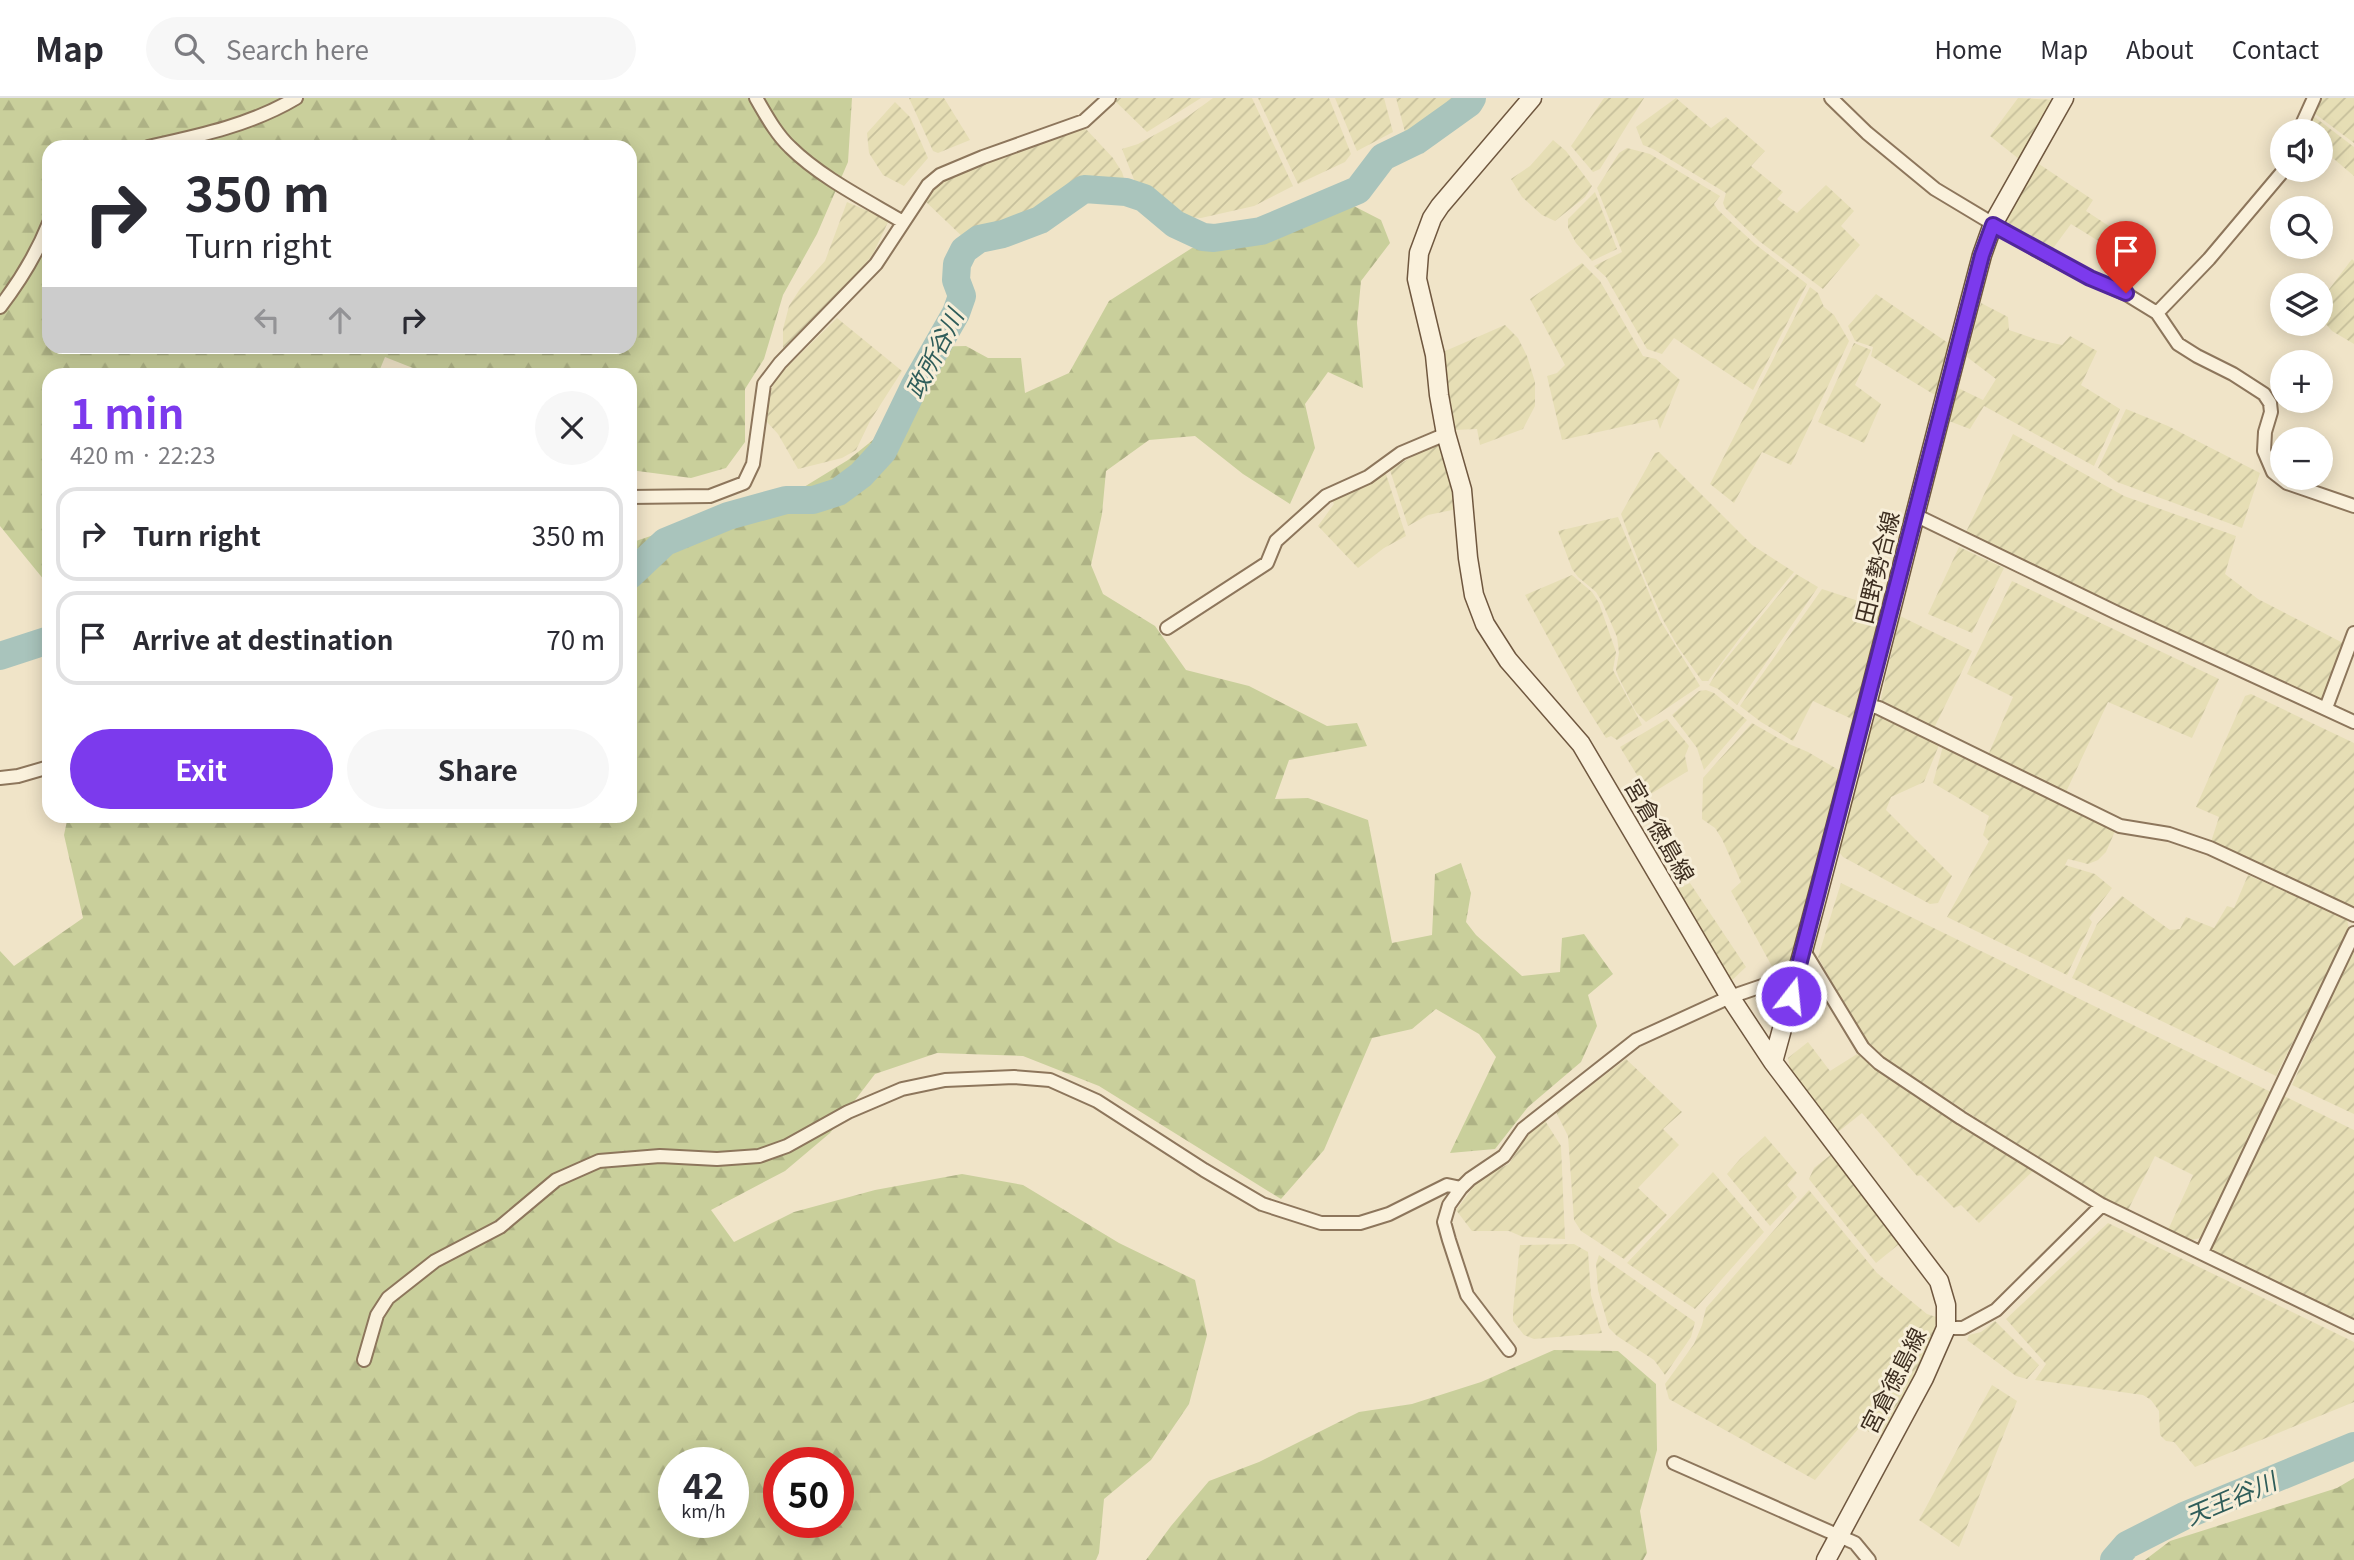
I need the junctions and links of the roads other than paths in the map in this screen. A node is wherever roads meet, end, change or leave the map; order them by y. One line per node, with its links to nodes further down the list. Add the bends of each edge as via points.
1 (296, 98): 9 (street, via 273,112)
2 (757, 98): 11 (street, via 789,147)
3 (1109, 98): 11 (street, via 1084,121 940,175)
4 (1532, 98): 16 (main road, 宮倉徳島線, via 1440,206 1419,253 1417,279 1435,355)
5 (1831, 98): 12 (street, via 1935,189)
6 (2064, 98): 12 (main road, 田野勢合線)
7 (2314, 98): 8 (street)
8 (2304, 119)
9 (178, 140)
10 (2274, 182): 15 (street)
11 (903, 222): 17 (street, via 876,264 764,384 753,464 744,483 710,495)
12 (1993, 225): 15 (street); 19 (main road, 田野勢合線)
13 (42, 241): 14 (street)
14 (0, 307)
15 (2157, 313): 18 (street, via 2178,344 2264,394 2271,412 2264,451 2273,472 2287,483)
16 (1446, 435): 20 (street, via 1401,453 1368,477 1326,496 1276,541 1267,563); 31 (main road, 宮倉徳島線, via 1462,490 1474,595 1485,624 1508,660 1581,744)
17 (637, 497)
18 (2354, 506)
19 (1913, 514): 22 (main road, 田野勢合線); 23 (street, via 2117,614)
20 (1167, 628)
21 (2354, 633): 23 (street)
22 (1868, 705): 27 (street, via 2120,826 2169,834 2210,848); 29 (main road, 田野勢合線)
23 (2326, 708): 24 (street)
24 (2354, 722)
25 (42, 769): 26 (street)
26 (0, 778)
27 (2354, 915)
28 (2354, 933): 35 (street)
29 (1804, 951): 30 (main road, 田野勢合線); 34 (street, via 1863,1048 1879,1063)
30 (1797, 974): 31 (street); 32 (main road, 田野勢合線)
31 (1730, 997): 32 (main road, 宮倉徳島線); 33 (street, via 1636,1040 1523,1129 1504,1156)
32 (1773, 1062): 37 (main road, 宮倉徳島線, via 1939,1281)
33 (1461, 1188): 38 (street, via 1444,1222 1449,1240 1468,1294); 39 (street, via 1447,1185 1360,1223 1321,1223 1262,1204 1097,1101 1050,1080 945,1080 902,1089 758,1156 599,1161 556,1180 500,1227 435,1261 388,1298 377,1315)
34 (2102, 1205): 35 (street); 37 (street, via 1996,1310 1963,1328)
35 (2202, 1252): 36 (street)
36 (2354, 1327)
37 (1946, 1328): 41 (main road, 宮倉徳島線, via 1924,1378)
38 (1508, 1350)
39 (364, 1360)
40 (1674, 1464): 41 (street)
41 (1838, 1536): 42 (main road, 宮倉徳島線); 43 (street, via 1855,1543)
42 (1826, 1560)
43 (1868, 1560)

